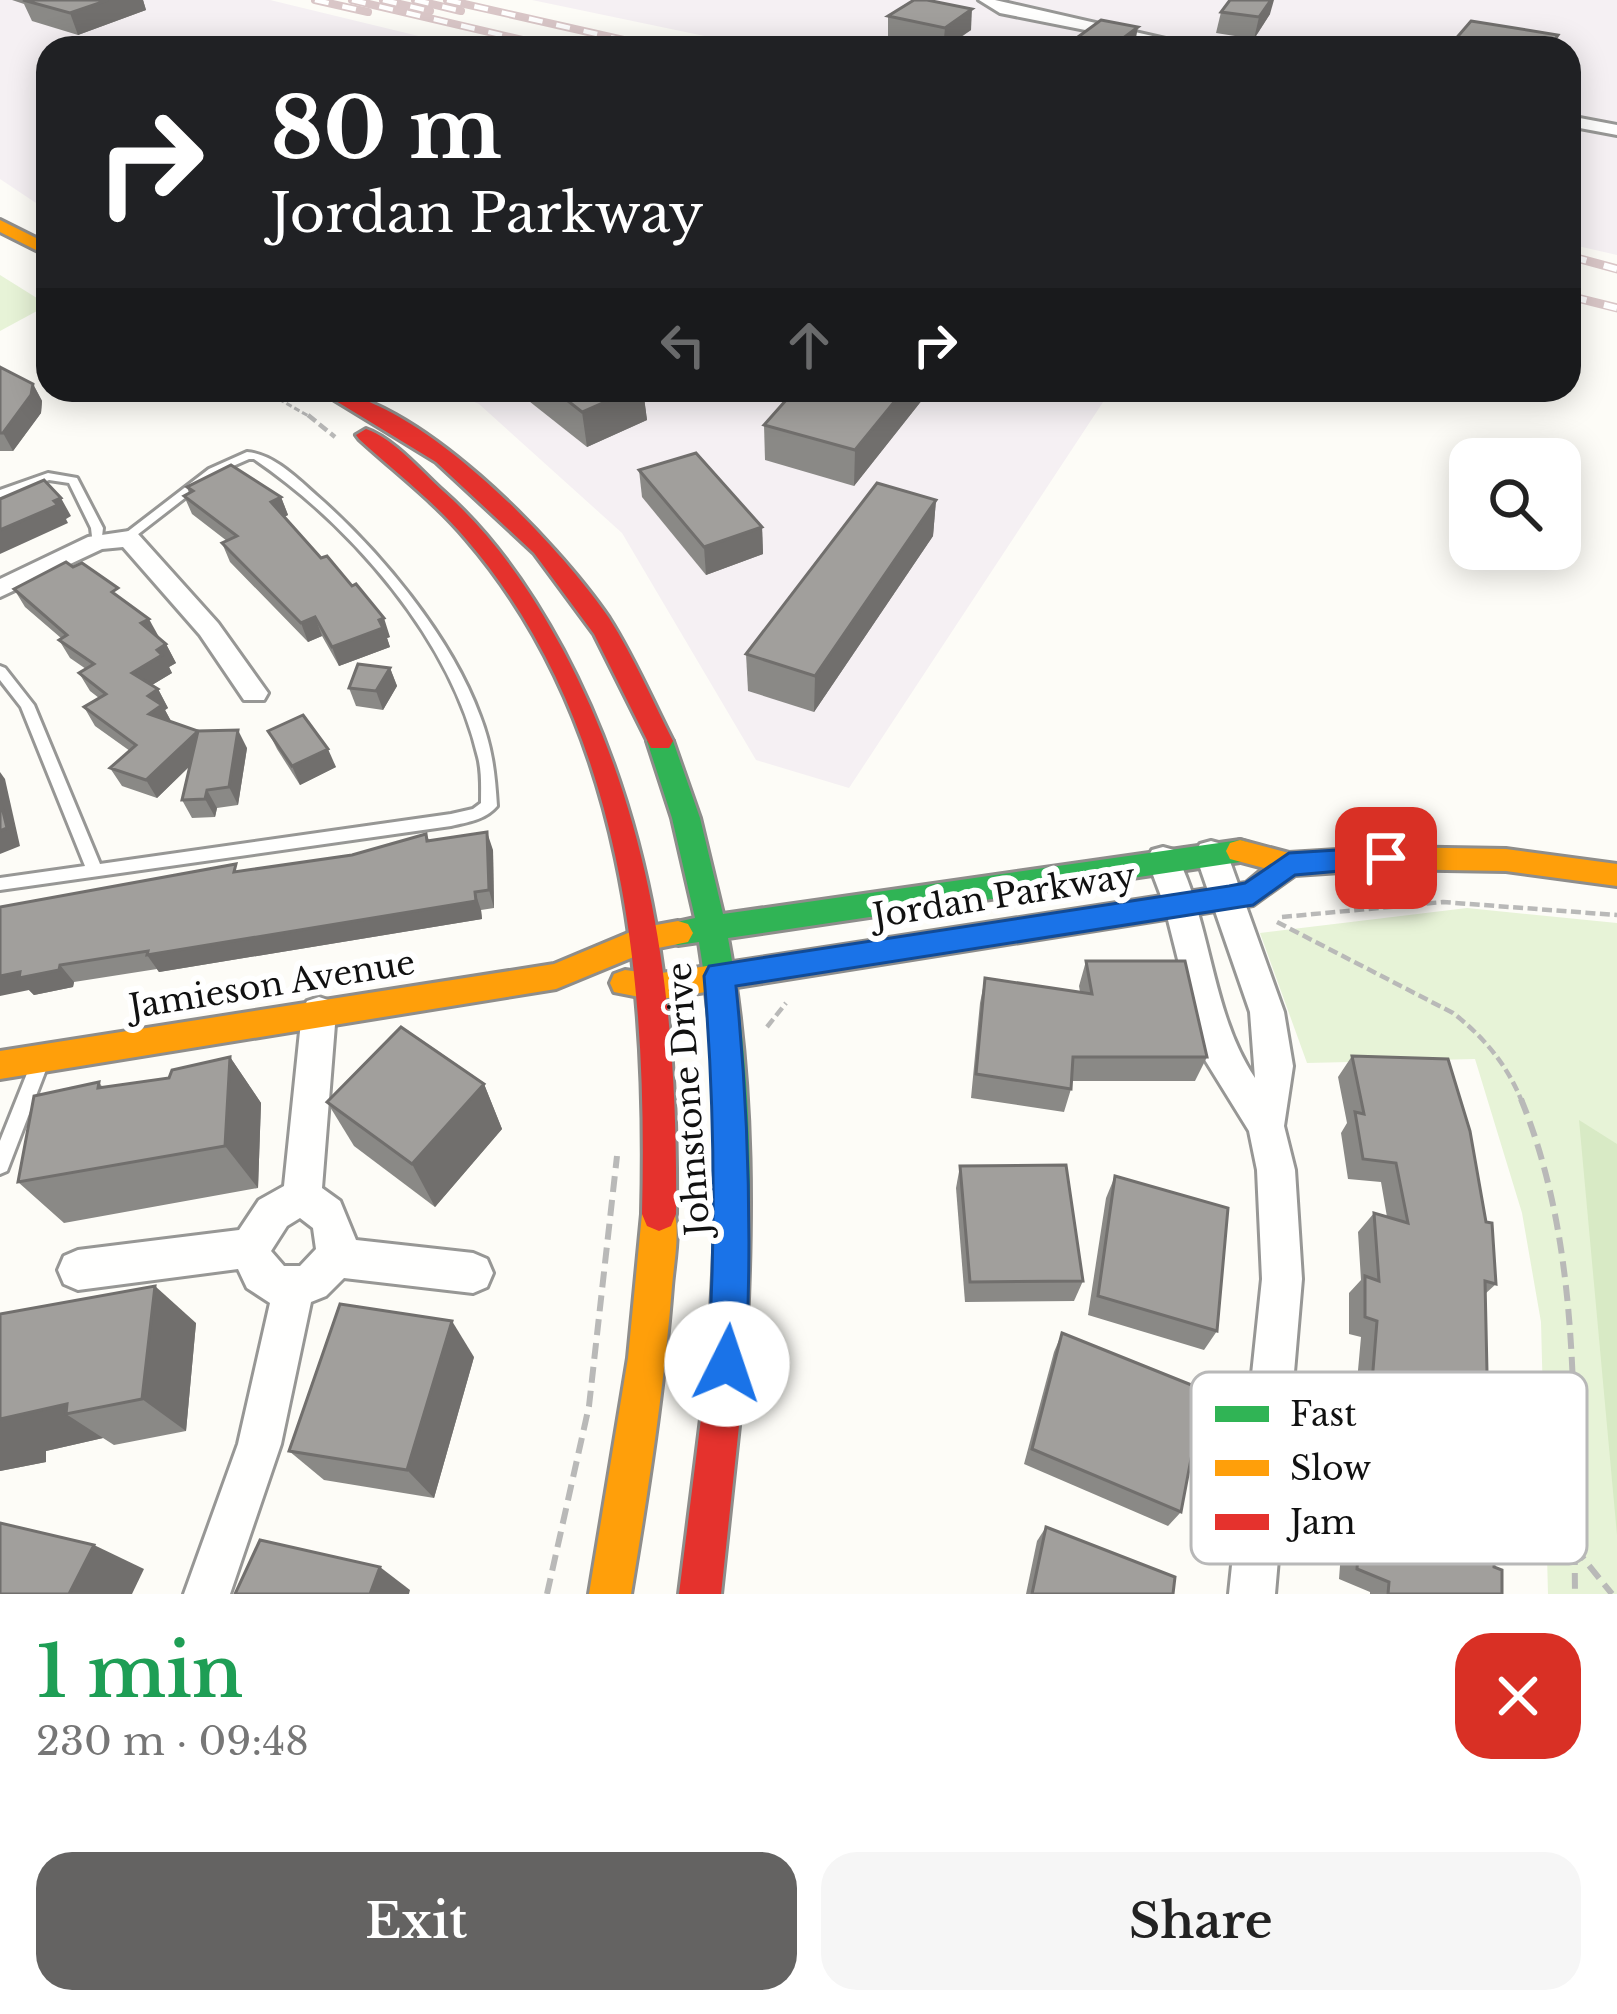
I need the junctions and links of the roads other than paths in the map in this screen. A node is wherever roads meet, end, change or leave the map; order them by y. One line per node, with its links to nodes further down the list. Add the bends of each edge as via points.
1 (986, 0): 2 (street)
2 (1137, 36)
3 (1581, 123): 4 (street)
4 (1617, 130)
5 (0, 225): 6 (main road)
6 (36, 244)
7 (322, 402): 23 (main road, Johnstone Drive, via 447,504 547,630 578,690 617,804)
8 (352, 402): 22 (main road, Johnstone Drive, via 457,466 527,530 608,632 670,757)
9 (0, 494): 10 (lane, via 48,476 73,480 97,528)
10 (117, 540): 11 (street); 13 (street, via 209,628); 17 (lane, via 229,462 257,456 282,470 351,528 414,610 464,696 492,782 489,806 451,820)
11 (0, 590)
12 (0, 671): 17 (lane, via 27,705)
13 (254, 693)
14 (1211, 853): 15 (main road, Jordan Parkway); 16 (main road, Jordan Parkway, via 1236,850); 20 (street)
15 (1162, 859): 21 (street); 22 (main road, Jordan Parkway)
16 (1289, 864): 18 (main road, Jordan Parkway, via 1506,860); 20 (main road, Jordan Parkway, via 1253,893)
17 (94, 868): 19 (lane)
18 (1617, 875)
19 (0, 884)
20 (1229, 897): 21 (main road, Jordan Parkway); 30 (street, via 1276,1066)
21 (1180, 904): 25 (main road, Jordan Parkway); 30 (street, via 1220,1055)
22 (711, 928): 23 (main road, Jordan Parkway); 25 (main road, Johnstone Drive)
23 (650, 937): 24 (main road, Jamieson Avenue); 26 (main road, Johnstone Drive)
24 (556, 976): 26 (main road, Jamieson Avenue); 27 (main road, Jamieson Avenue)
25 (720, 976): 26 (main road, Jordan Parkway); 42 (main road, Johnstone Drive, via 734,1229 720,1444)
26 (655, 987): 41 (main road, Johnstone Drive, via 663,1200 654,1324)
27 (320, 1012): 28 (main road, Jamieson Avenue); 32 (street)
28 (41, 1058): 29 (main road, Jamieson Avenue); 31 (lane)
29 (0, 1065)
30 (1266, 1126): 38 (street, via 1282,1280)
31 (0, 1165)
32 (302, 1196): 33 (street, via 273,1213); 34 (street, via 323,1207 337,1228)
33 (250, 1248): 35 (street); 37 (street, via 261,1274)
34 (337, 1257): 36 (street); 37 (street, via 326,1273)
35 (78, 1270)
36 (473, 1273)
37 (293, 1289): 40 (street, via 277,1394)
38 (1273, 1372)
39 (1255, 1564): 43 (street)
40 (207, 1594)
41 (610, 1594)
42 (700, 1594)
43 (1252, 1594)

